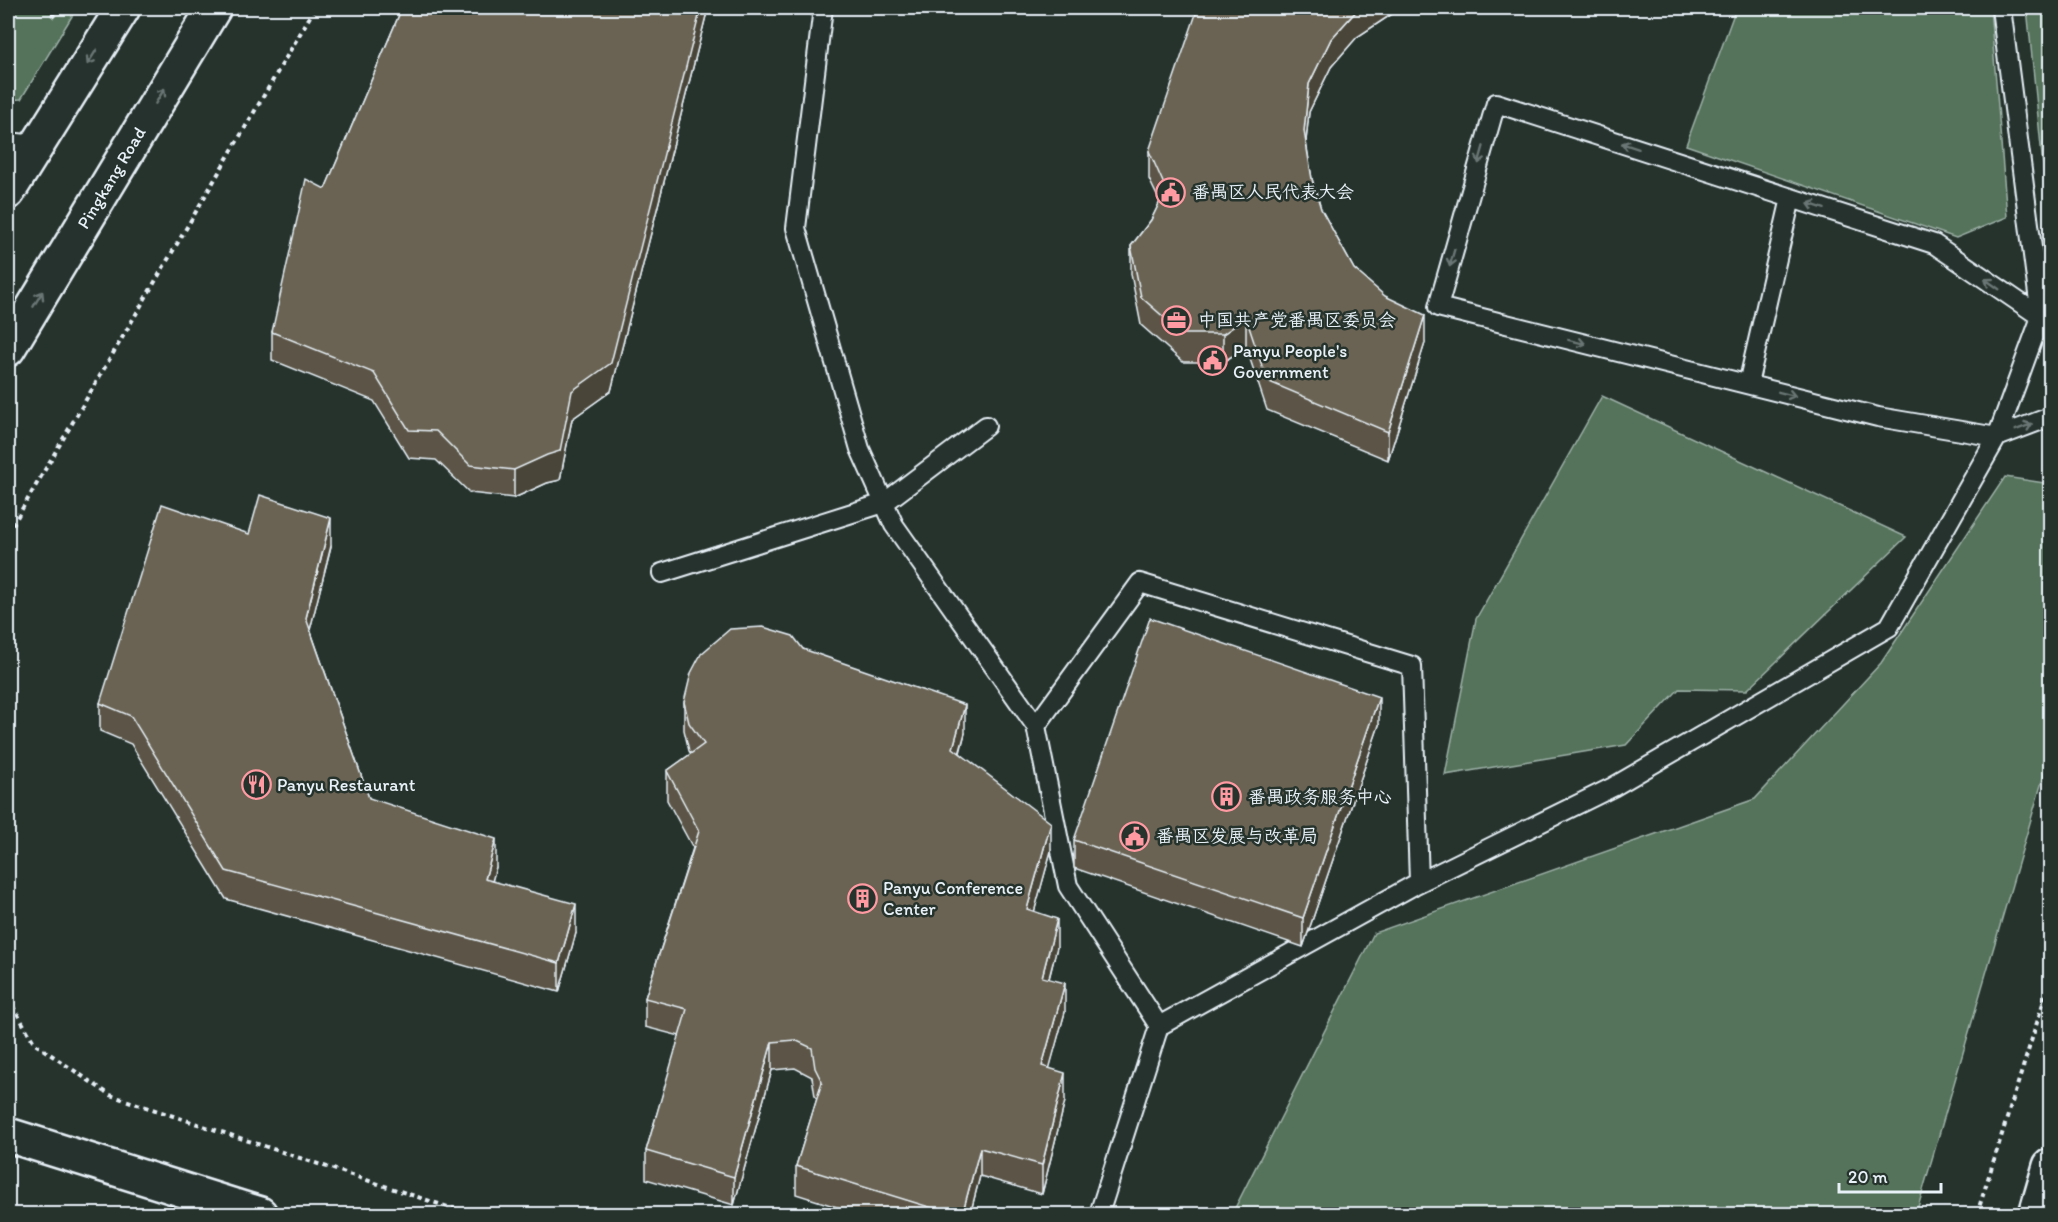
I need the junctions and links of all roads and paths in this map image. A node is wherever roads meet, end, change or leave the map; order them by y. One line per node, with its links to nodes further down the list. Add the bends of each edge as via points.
1 (45, 8): 7 (path)
2 (123, 8): 8 (main road, one-way to 8)
3 (214, 8): 13 (main road, Pingkang Road, one-way to 3)
4 (315, 8): 19 (path)
5 (823, 8): 18 (lane, via 796,228 860,449)
6 (2001, 8): 11 (lane)
7 (56, 18)
8 (22, 144): 9 (main road)
9 (8, 192)
10 (1791, 198): 11 (lane, one-way to 10, via 1934,244); 14 (lane); 14 (lane, one-way to 14, via 1496,103 1437,307)
11 (2041, 317): 12 (lane); 17 (lane)
12 (2050, 335)
13 (8, 349)
14 (1748, 384): 17 (lane, one-way to 17, via 1878,417)
15 (2050, 417): 17 (lane, one-way to 15)
16 (986, 426): 18 (lane)
17 (1997, 437): 22 (lane, via 1889,627 1613,788)
18 (884, 503): 20 (lane); 21 (lane, via 894,525)
19 (8, 533)
20 (662, 573)
21 (1036, 726): 22 (lane, via 1140,583 1412,666); 25 (lane, via 1068,886)
22 (1419, 882): 25 (lane)
23 (2050, 981): 33 (path)
24 (8, 998): 31 (path, via 35,1044 111,1095)
25 (1159, 1026): 32 (lane)
26 (8, 1116): 28 (main road)
27 (8, 1135): 28 (main road)
28 (66, 1152): 30 (main road)
29 (2050, 1166): 34 (main road)
30 (260, 1215)
31 (469, 1215)
32 (1099, 1215)
33 (1977, 1215)
34 (2036, 1215)

